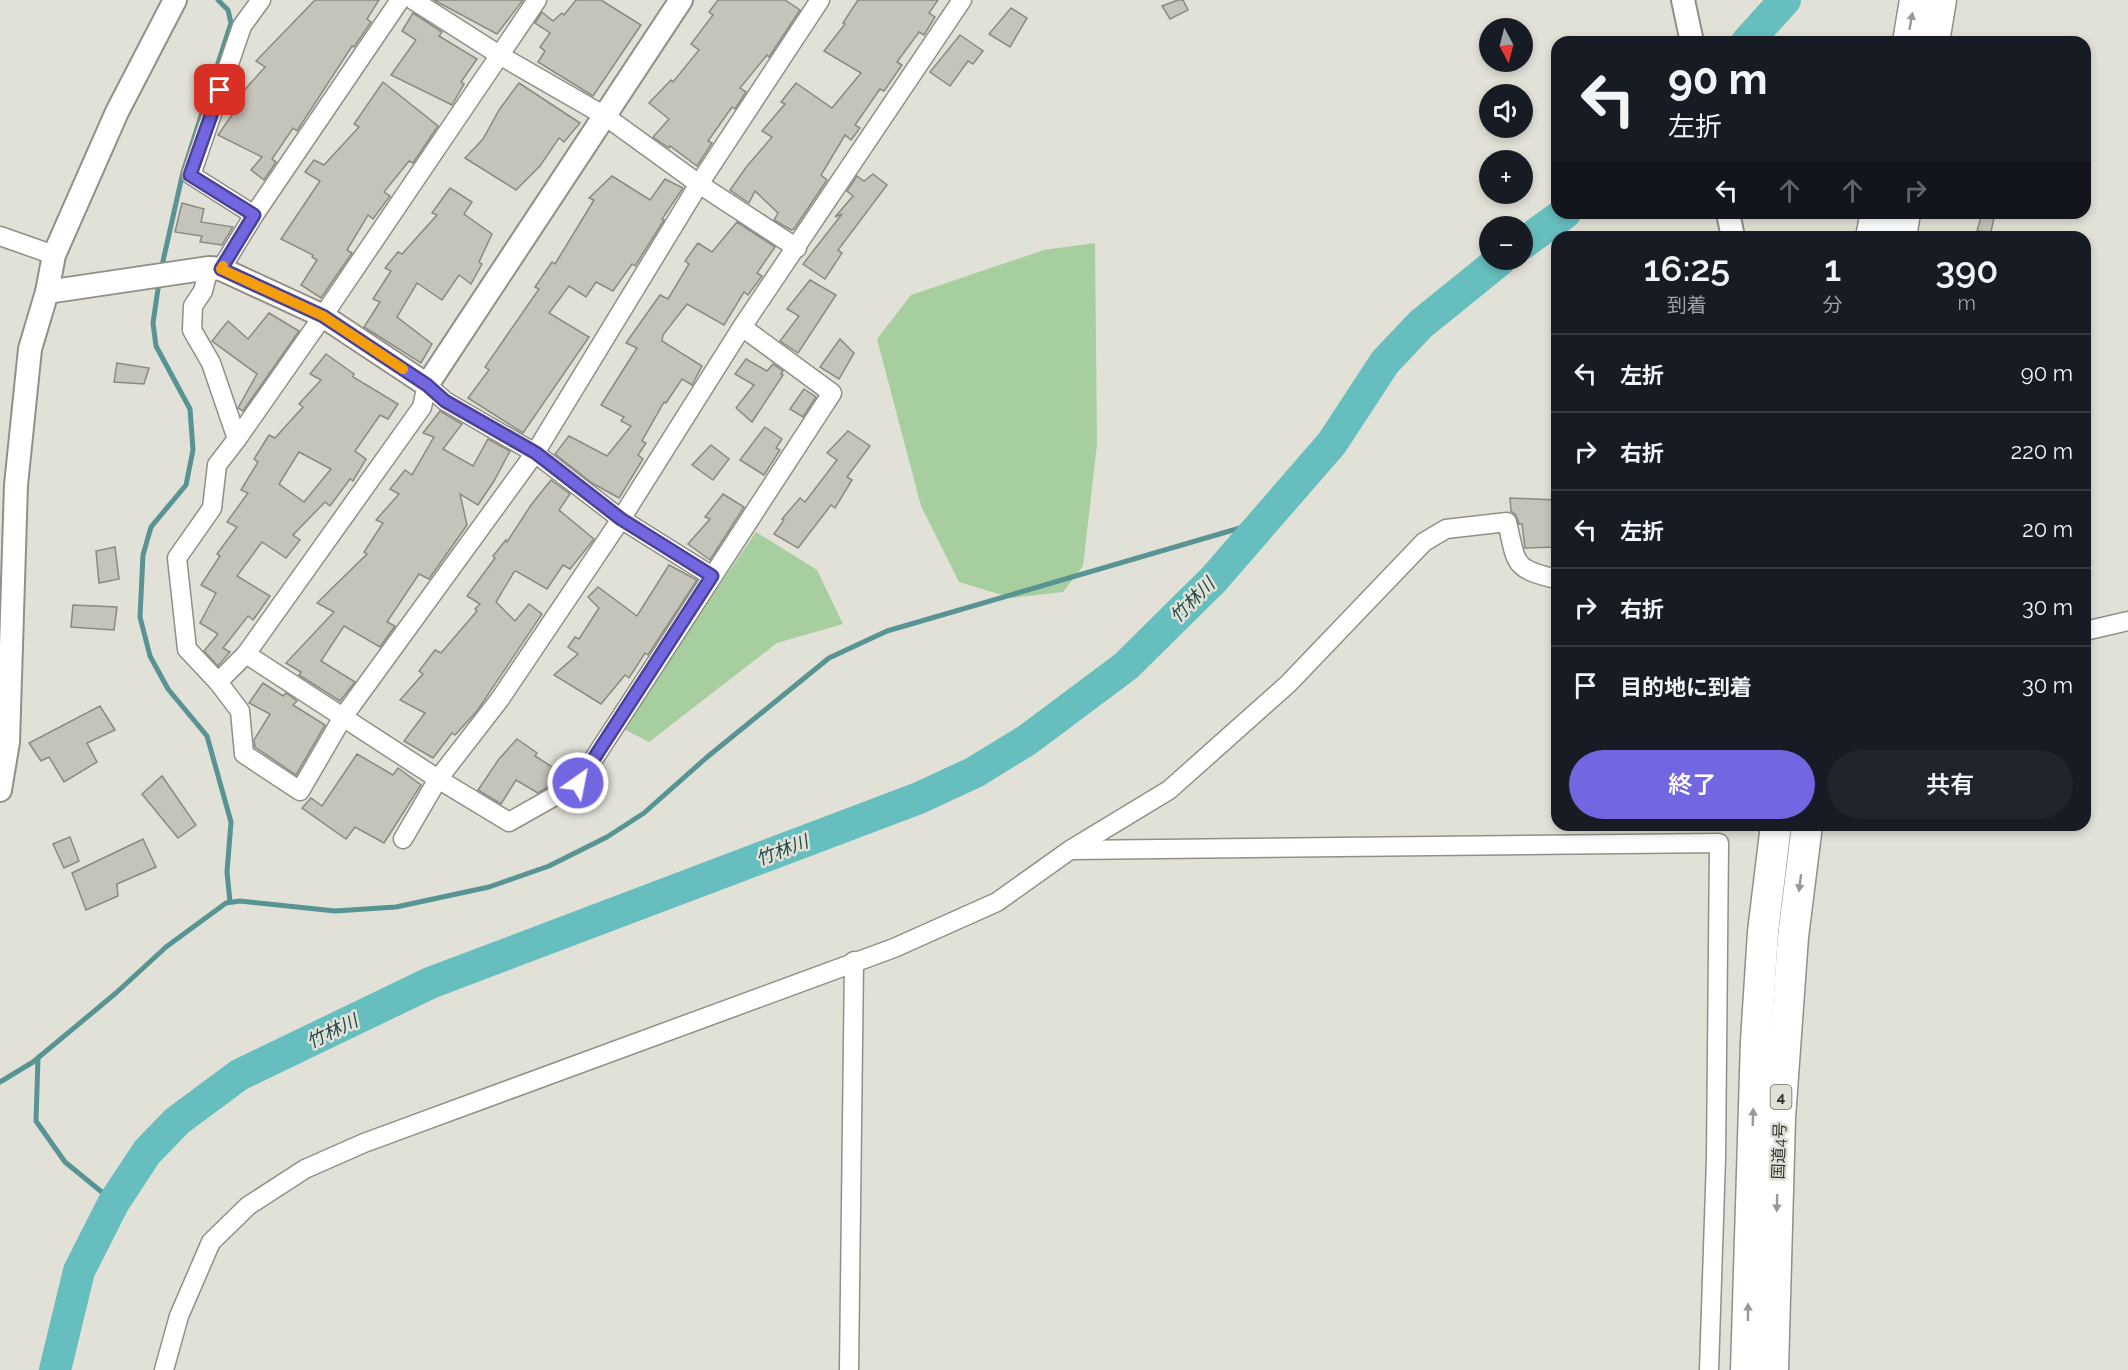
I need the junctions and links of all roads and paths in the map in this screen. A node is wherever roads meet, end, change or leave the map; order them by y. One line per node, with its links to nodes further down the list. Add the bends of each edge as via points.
1 (175, 0): 21 (street, via 117,112)
2 (261, 0): 18 (street, via 242,26 190,175)
3 (400, 0): 18 (street)
4 (413, 0): 15 (street)
5 (537, 0): 15 (street)
6 (681, 0): 16 (street)
7 (820, 0): 17 (street)
8 (962, 0): 20 (street)
9 (1683, 0): 12 (street)
10 (1915, 0): 13 (highway, one-way to 10)
11 (1941, 0): 14 (highway)
12 (1691, 36)
13 (1909, 36)
14 (1935, 36)
15 (501, 56): 16 (street); 24 (street)
16 (604, 116): 17 (street); 26 (street)
17 (699, 184): 20 (street); 28 (street)
18 (254, 215): 22 (street)
19 (0, 236): 21 (street)
20 (797, 248): 25 (street)
21 (54, 255): 23 (street)
22 (215, 268): 23 (street); 24 (street); 27 (street, via 193,306 192,330 211,363)
23 (47, 292): 38 (street, via 30,349 16,485 8,742)
24 (323, 316): 26 (street); 27 (street)
25 (742, 327): 29 (street); 30 (street, via 832,393)
26 (427, 385): 28 (street, via 445,401); 34 (street, via 422,407)
27 (237, 439): 35 (street, via 217,465 212,508 177,558 188,649)
28 (536, 453): 29 (street); 36 (street)
29 (621, 519): 30 (street); 37 (street, via 500,699)
30 (712, 576): 37 (street, via 578,783 509,822)
31 (1551, 578): 43 (street, via 1521,567 1507,522 1446,529 1424,542 1288,684 1169,790)
32 (2128, 621): 33 (street)
33 (2091, 630)
34 (246, 654): 35 (street); 36 (street)
35 (218, 682): 36 (street, via 240,711 244,754 300,791)
36 (343, 717): 37 (street)
37 (438, 779): 42 (street)
38 (0, 790)
39 (1775, 831): 48 (highway, 国道4号 / 4, one-way to 39, via 1756,1041)
40 (1806, 831): 49 (highway, 国道4号 / 4, one-way to 49, via 1793,937 1780,1118)
41 (1720, 834): 43 (street); 47 (street)
42 (403, 839)
43 (1070, 850): 44 (street, via 998,902 894,948)
44 (854, 961): 45 (street, via 428,1119 305,1169 248,1206 211,1242 180,1316); 46 (street)
45 (164, 1370)
46 (849, 1370)
47 (1709, 1370)
48 (1746, 1370)
49 (1773, 1370)

